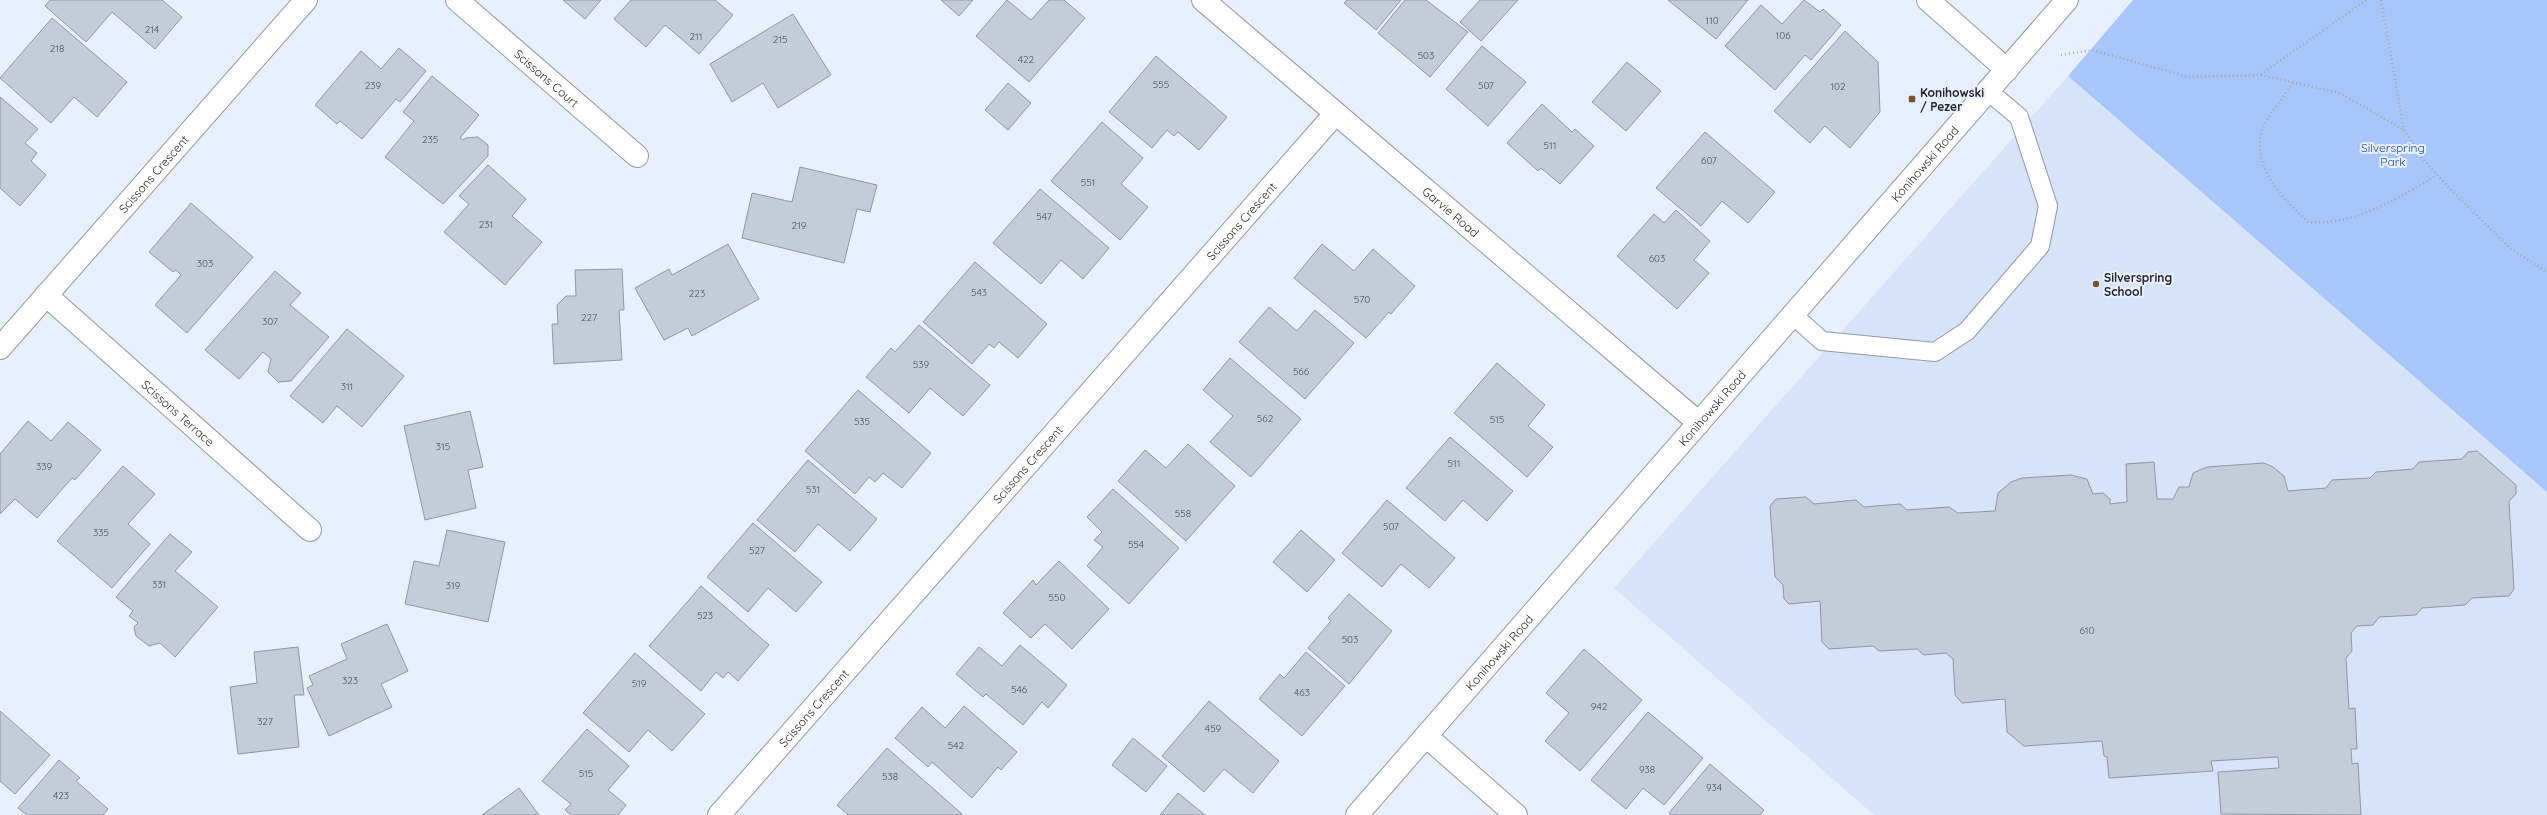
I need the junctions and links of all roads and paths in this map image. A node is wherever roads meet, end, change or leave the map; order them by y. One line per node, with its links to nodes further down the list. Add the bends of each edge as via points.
1 (306, 0): 18 (street, Scissons Crescent)
2 (457, 0): 15 (street, Scissons Court)
3 (1203, 0): 13 (street, Garvie Road)
4 (1928, 0): 9 (street)
5 (2067, 0): 8 (street, Konihowski Road)
6 (2366, 0): 10 (path)
7 (2381, 0): 14 (path)
8 (2033, 39): 9 (street, Konihowski Road); 10 (path, via 2052,56 2092,50 2188,77)
9 (2007, 70): 12 (street, Konihowski Road)
10 (2260, 75): 11 (path)
11 (2293, 83): 14 (path, via 2340,93); 16 (path, via 2263,128 2259,153 2275,188 2308,222 2328,224 2366,212 2405,194)
12 (1988, 91): 19 (street, Konihowski Road); 19 (lane, via 2019,117 2048,206 2040,246 1967,331 1935,352 1928,352 1822,341)
13 (1335, 114): 21 (street, Garvie Road); 24 (street, Scissons Crescent)
14 (2404, 130): 16 (path, via 2422,158)
15 (637, 156)
16 (2437, 175): 17 (path, via 2511,249)
17 (2547, 272)
18 (46, 295): 20 (street, Scissons Crescent); 22 (street, Scissons Terrace)
19 (1793, 315): 21 (street, Konihowski Road)
20 (0, 348)
21 (1699, 423): 23 (street, Konihowski Road)
22 (310, 530)
23 (1426, 736): 25 (street, Konihowski Road); 26 (street)
24 (718, 815)
25 (1357, 815)
26 (1516, 815)

